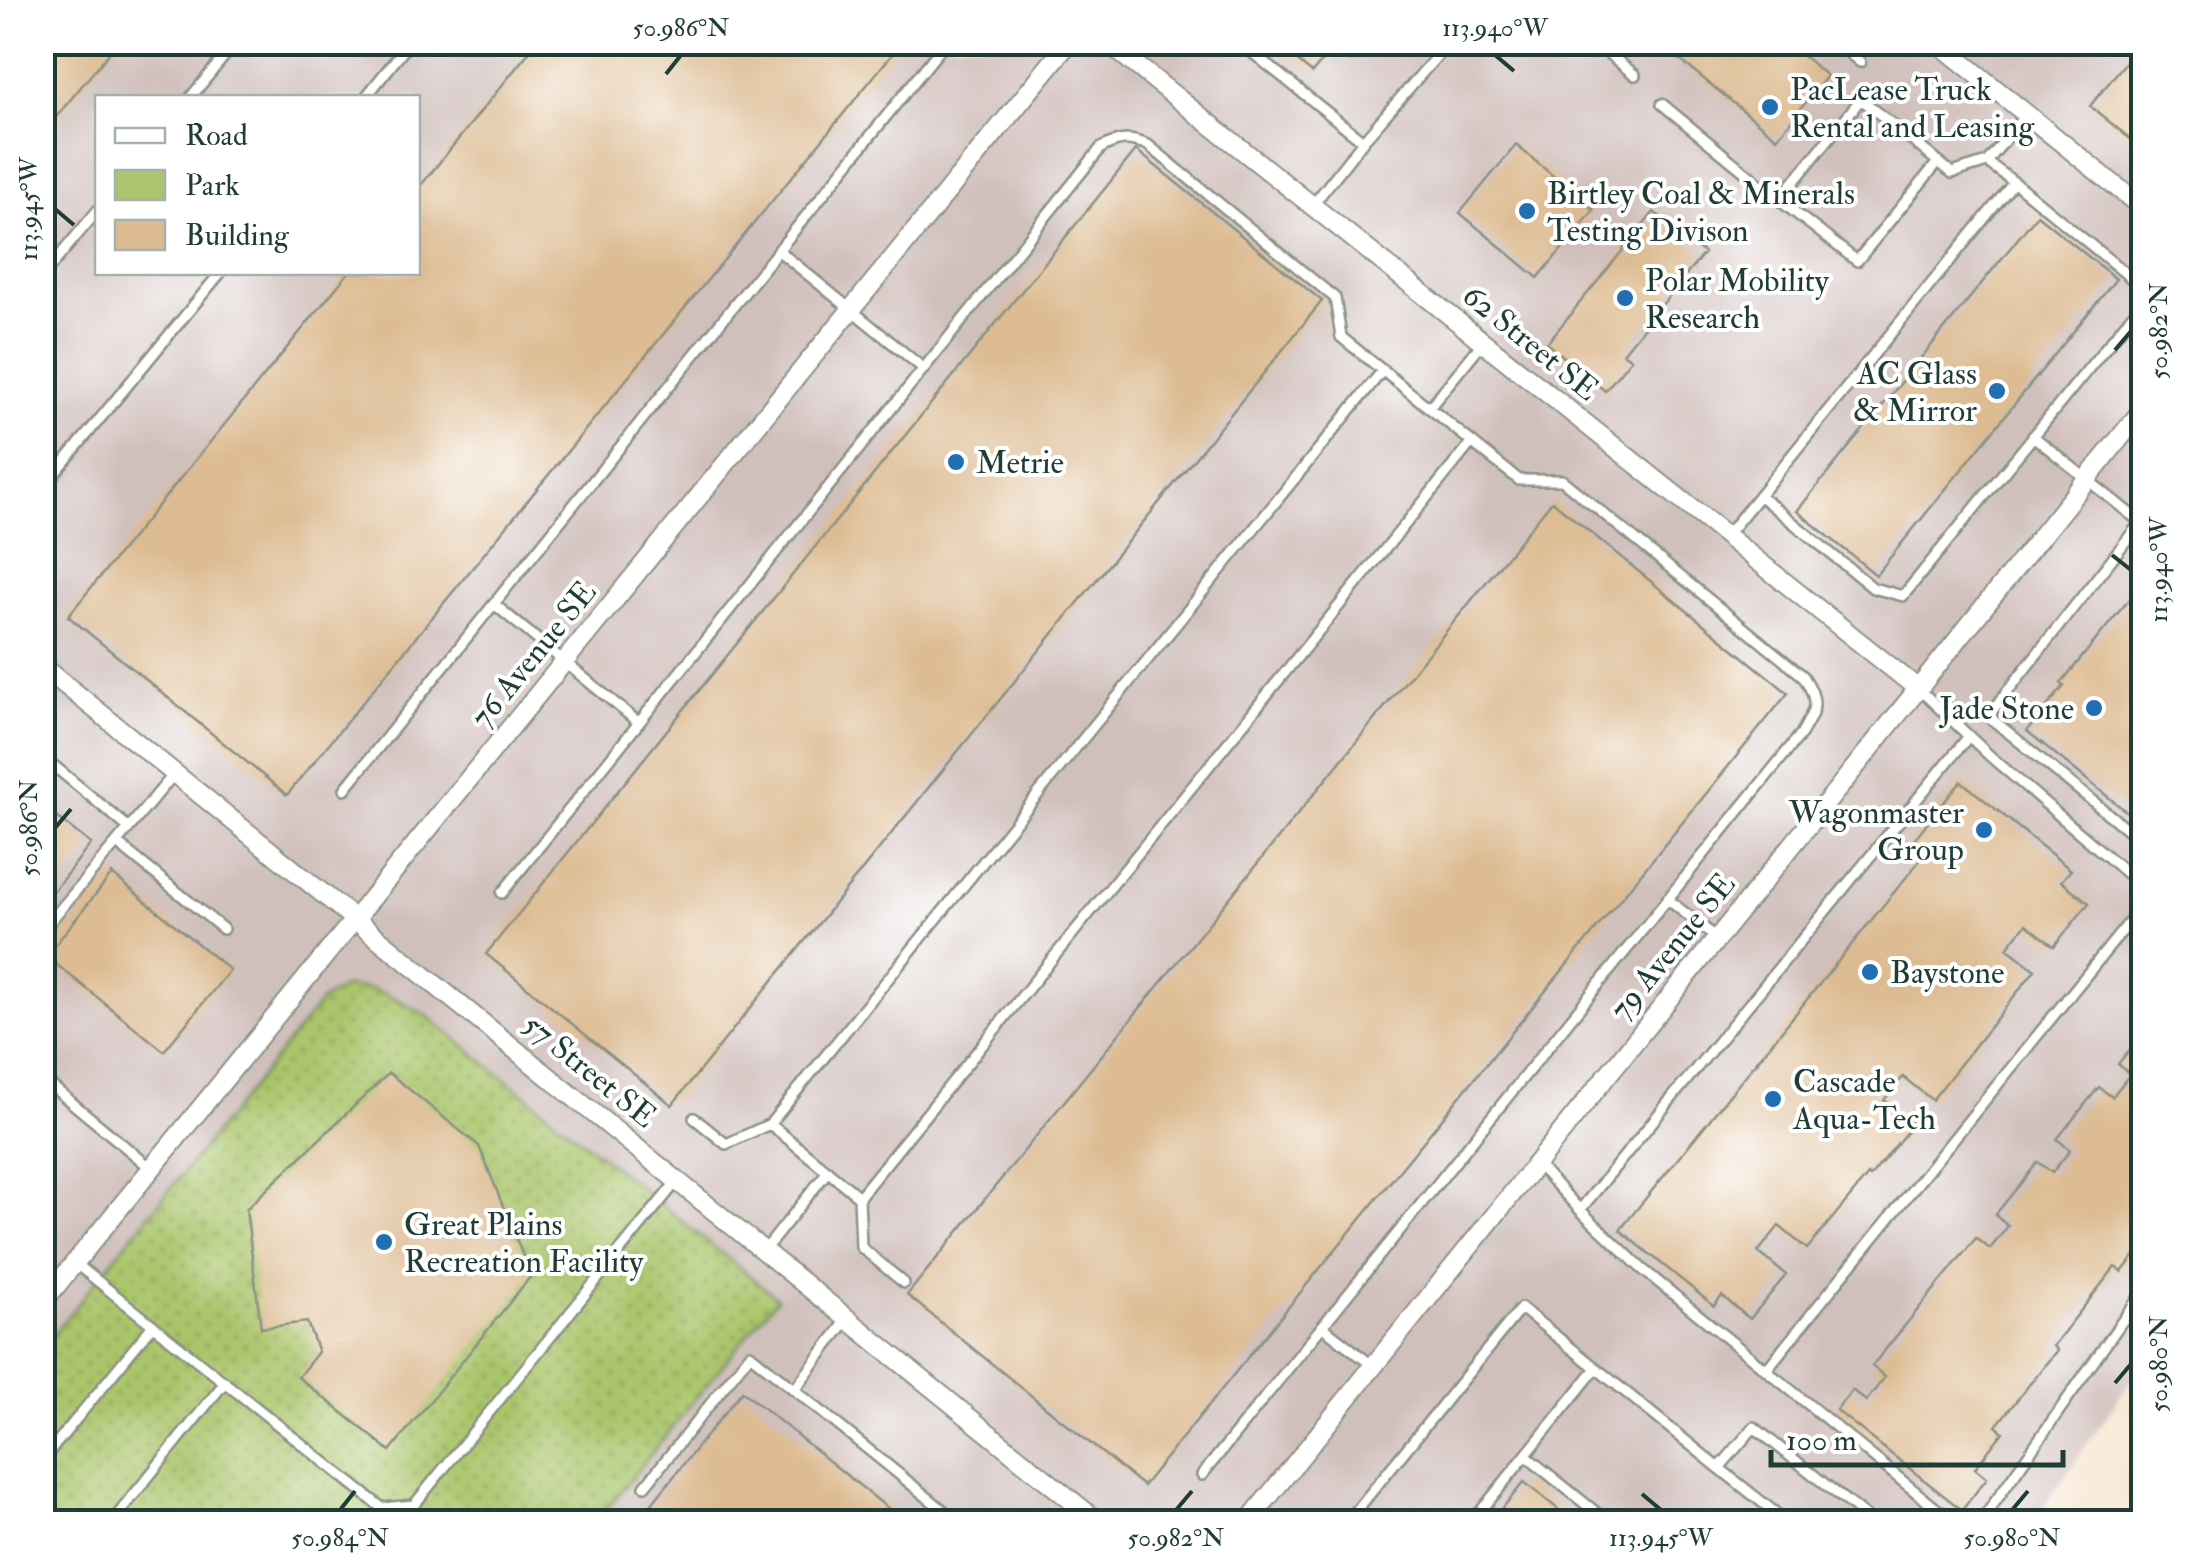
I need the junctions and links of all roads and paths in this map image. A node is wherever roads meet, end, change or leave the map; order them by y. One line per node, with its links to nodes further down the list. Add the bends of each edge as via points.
1 (236, 42): 13 (lane)
2 (410, 42): 14 (lane)
3 (946, 42): 25 (lane)
4 (1070, 42): 29 (street, 76 Avenue SE)
5 (1106, 42): 22 (street, 62 Street SE)
6 (1239, 42): 17 (lane)
7 (1449, 42): 17 (lane)
8 (1594, 42): 12 (lane)
9 (1836, 42): 11 (lane)
10 (1938, 42): 16 (street)
11 (1860, 62)
12 (1635, 75)
13 (192, 95)
14 (367, 95)
15 (1662, 104): 21 (lane)
16 (2026, 114): 19 (lane); 23 (street)
17 (1363, 141): 22 (lane)
18 (1938, 162): 19 (lane, via 1952,173); 21 (lane, via 1856,261); 21 (lane, via 1860,99)
19 (1987, 162): 20 (lane)
20 (2014, 182): 28 (lane); 39 (lane)
21 (1779, 200)
22 (1312, 206): 30 (street, 62 Street SE)
23 (2144, 209)
24 (95, 214): 27 (lane)
25 (779, 250): 29 (lane); 42 (lane)
26 (219, 275): 38 (lane)
27 (42, 278)
28 (2144, 294): 35 (lane)
29 (851, 311): 31 (lane); 43 (street, 76 Avenue SE)
30 (1483, 342): 33 (lane); 41 (street, 62 Street SE)
31 (924, 370): 32 (lane, via 1101,148 1130,138 1148,145 1334,298 1342,337); 46 (lane)
32 (1383, 370): 33 (lane); 64 (lane)
33 (1429, 408): 36 (lane)
34 (2144, 408): 37 (street, 79 Avenue SE)
35 (2033, 436): 37 (lane); 39 (lane, via 1902,596 1873,588)
36 (1472, 442): 56 (lane, via 1519,480 1562,480 1803,676 1814,694 1814,713 1801,734); 69 (lane)
37 (2086, 478): 40 (lane); 45 (street, 79 Avenue SE)
38 (42, 489)
39 (1759, 496): 41 (lane)
40 (2142, 522): 53 (lane, via 1988,716)
41 (1726, 536): 45 (street, 62 Street SE)
42 (494, 604): 43 (lane); 50 (lane)
43 (564, 663): 46 (lane); 58 (street, 76 Avenue SE)
44 (42, 666): 49 (street, 57 Street SE)
45 (1917, 688): 47 (lane); 61 (street, 79 Avenue SE)
46 (639, 723): 55 (lane)
47 (1969, 736): 54 (lane); 70 (lane)
48 (42, 756): 51 (lane)
49 (175, 773): 51 (lane); 58 (street, 57 Street SE)
50 (345, 789)
51 (129, 828): 52 (lane)
52 (116, 843): 59 (lane); 60 (lane)
53 (2144, 843)
54 (2144, 888)
55 (502, 893)
56 (1668, 899): 61 (lane); 78 (lane)
57 (2144, 904): 81 (lane)
58 (356, 919): 66 (street, 76 Avenue SE); 68 (street, 57 Street SE)
59 (222, 929)
60 (42, 931)
61 (1717, 938): 65 (street, 79 Avenue SE)
62 (42, 1078): 66 (lane)
63 (694, 1118): 64 (lane, via 726,1144)
64 (770, 1124): 67 (lane)
65 (1536, 1163): 70 (lane); 79 (street, 79 Avenue SE)
66 (152, 1169): 72 (street, 76 Avenue SE)
67 (828, 1171): 69 (lane); 71 (lane)
68 (678, 1180): 71 (street, 57 Street SE); 82 (lane, via 414,1505 382,1508)
69 (859, 1197): 73 (lane, via 861,1247)
70 (1580, 1210): 81 (lane)
71 (764, 1251): 76 (street, 57 Street SE)
72 (76, 1263): 75 (street, 76 Avenue SE); 77 (lane)
73 (904, 1283)
74 (2144, 1290): 100 (lane)
75 (42, 1303)
76 (848, 1319): 83 (lane); 89 (street, 57 Street SE)
77 (153, 1325): 82 (lane); 85 (lane)
78 (1322, 1326): 79 (lane); 87 (lane)
79 (1373, 1366): 93 (street, 79 Avenue SE)
80 (1596, 1368): 84 (lane); 86 (lane); 94 (lane, via 1521,1308)
81 (1766, 1370): 99 (lane)
82 (225, 1382): 90 (lane)
83 (794, 1390): 88 (lane, via 750,1354); 91 (lane)
84 (1526, 1456): 95 (lane); 96 (lane)
85 (42, 1461)
86 (1719, 1468): 97 (lane); 98 (lane, via 1754,1426)
87 (1202, 1475)
88 (645, 1486)
89 (1078, 1516): 92 (street, 57 Street SE)
90 (112, 1522)
91 (958, 1522)
92 (1098, 1522)
93 (1248, 1522)
94 (1347, 1522)
95 (1472, 1522)
96 (1608, 1522)
97 (1787, 1522)
98 (1869, 1522)
99 (1959, 1522)
100 (1977, 1522)

